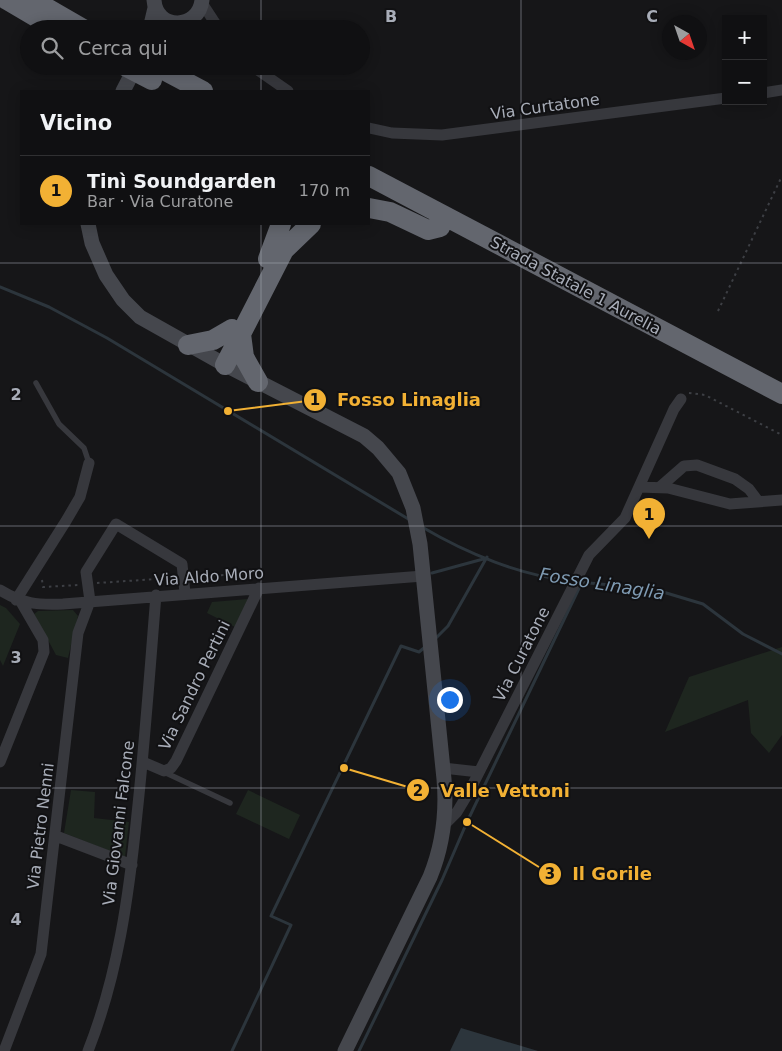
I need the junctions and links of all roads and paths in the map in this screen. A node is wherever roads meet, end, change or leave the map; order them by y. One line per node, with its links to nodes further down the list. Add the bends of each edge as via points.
1 (6, 0): 5 (highway)
2 (33, 0): 6 (highway)
3 (202, 1): 9 (main road); 10 (street)
4 (155, 4): 7 (main road); 8 (main road)
5 (40, 20)
6 (67, 20)
7 (152, 20)
8 (164, 20)
9 (191, 20)
10 (214, 20)
11 (131, 75): 15 (main road)
12 (159, 75): 16 (highway)
13 (163, 75): 17 (highway)
14 (265, 75): 18 (street)
15 (124, 90)
16 (173, 90)
17 (201, 90)
18 (287, 90)
19 (782, 90): 20 (street)
20 (767, 92)
21 (722, 99): 22 (street, Via Curtatone, via 442,135 392,133)
22 (370, 128)
23 (782, 176): 31 (path)
24 (370, 177): 37 (highway, Strada Statale 1 Aurelia)
25 (370, 192): 30 (highway, Strada Statale 1 Aurelia)
26 (370, 208): 30 (highway, via 390,212 428,230)
27 (88, 225): 33 (main road, via 98,258 123,300 149,324)
28 (280, 225): 32 (highway, via 273,248)
29 (310, 225): 32 (highway, via 284,250)
30 (440, 227): 39 (highway, Strada Statale 1 Aurelia)
31 (718, 311)
32 (236, 331): 33 (highway); 34 (highway); 35 (highway, via 244,358)
33 (188, 345): 34 (main road)
34 (220, 362): 35 (main road)
35 (258, 382): 46 (main road, via 364,436 378,448 399,473 414,508)
36 (36, 383): 41 (lane, via 59,424 84,448)
37 (782, 394)
38 (681, 399): 40 (path, via 694,392); 42 (street, Via Curatone)
39 (782, 408)
40 (782, 435)
41 (89, 463): 55 (street, via 80,497)
42 (639, 487): 43 (street); 61 (street, Via Curatone, via 626,518 592,550)
43 (660, 487): 45 (street, via 730,504); 45 (street, via 684,466 696,465 735,479)
44 (782, 500): 45 (street)
45 (758, 501)
46 (423, 576): 50 (street, Via Aldo Moro); 59 (main road)
47 (183, 578): 49 (path); 49 (street, via 182,564 116,524 86,572); 50 (path, via 255,573); 53 (street)
48 (42, 579): 49 (path, via 43,587)
49 (87, 584): 56 (street)
50 (278, 587): 51 (street, Via Aldo Moro)
51 (259, 588): 53 (street, Via Aldo Moro); 60 (street, Via Sandro Pertini, via 176,762)
52 (0, 590): 55 (street, Via Aldo Moro)
53 (185, 593): 54 (street, Via Aldo Moro)
54 (156, 595): 56 (street, Via Aldo Moro); 58 (street, Via Giovanni Falcone)
55 (19, 601): 56 (street, Via Aldo Moro, via 38,605); 57 (street, via 43,640 44,652)
56 (90, 601): 64 (street, Via Pietro Nenni, via 78,633)
57 (0, 762)
58 (143, 762): 60 (street, Via Sandro Pertini); 65 (street, Via Giovanni Falcone)
59 (443, 768): 61 (street); 63 (main road)
60 (164, 771): 62 (lane)
61 (479, 772): 63 (street, Via Curatone, via 456,812)
62 (230, 803)
63 (444, 825): 68 (main road, via 440,851 430,877)
64 (56, 836): 65 (street); 66 (street, Via Pietro Nenni, via 41,954)
65 (132, 865): 67 (street, Via Giovanni Falcone, via 114,972)
66 (4, 1051)
67 (88, 1051)
68 (345, 1051)

